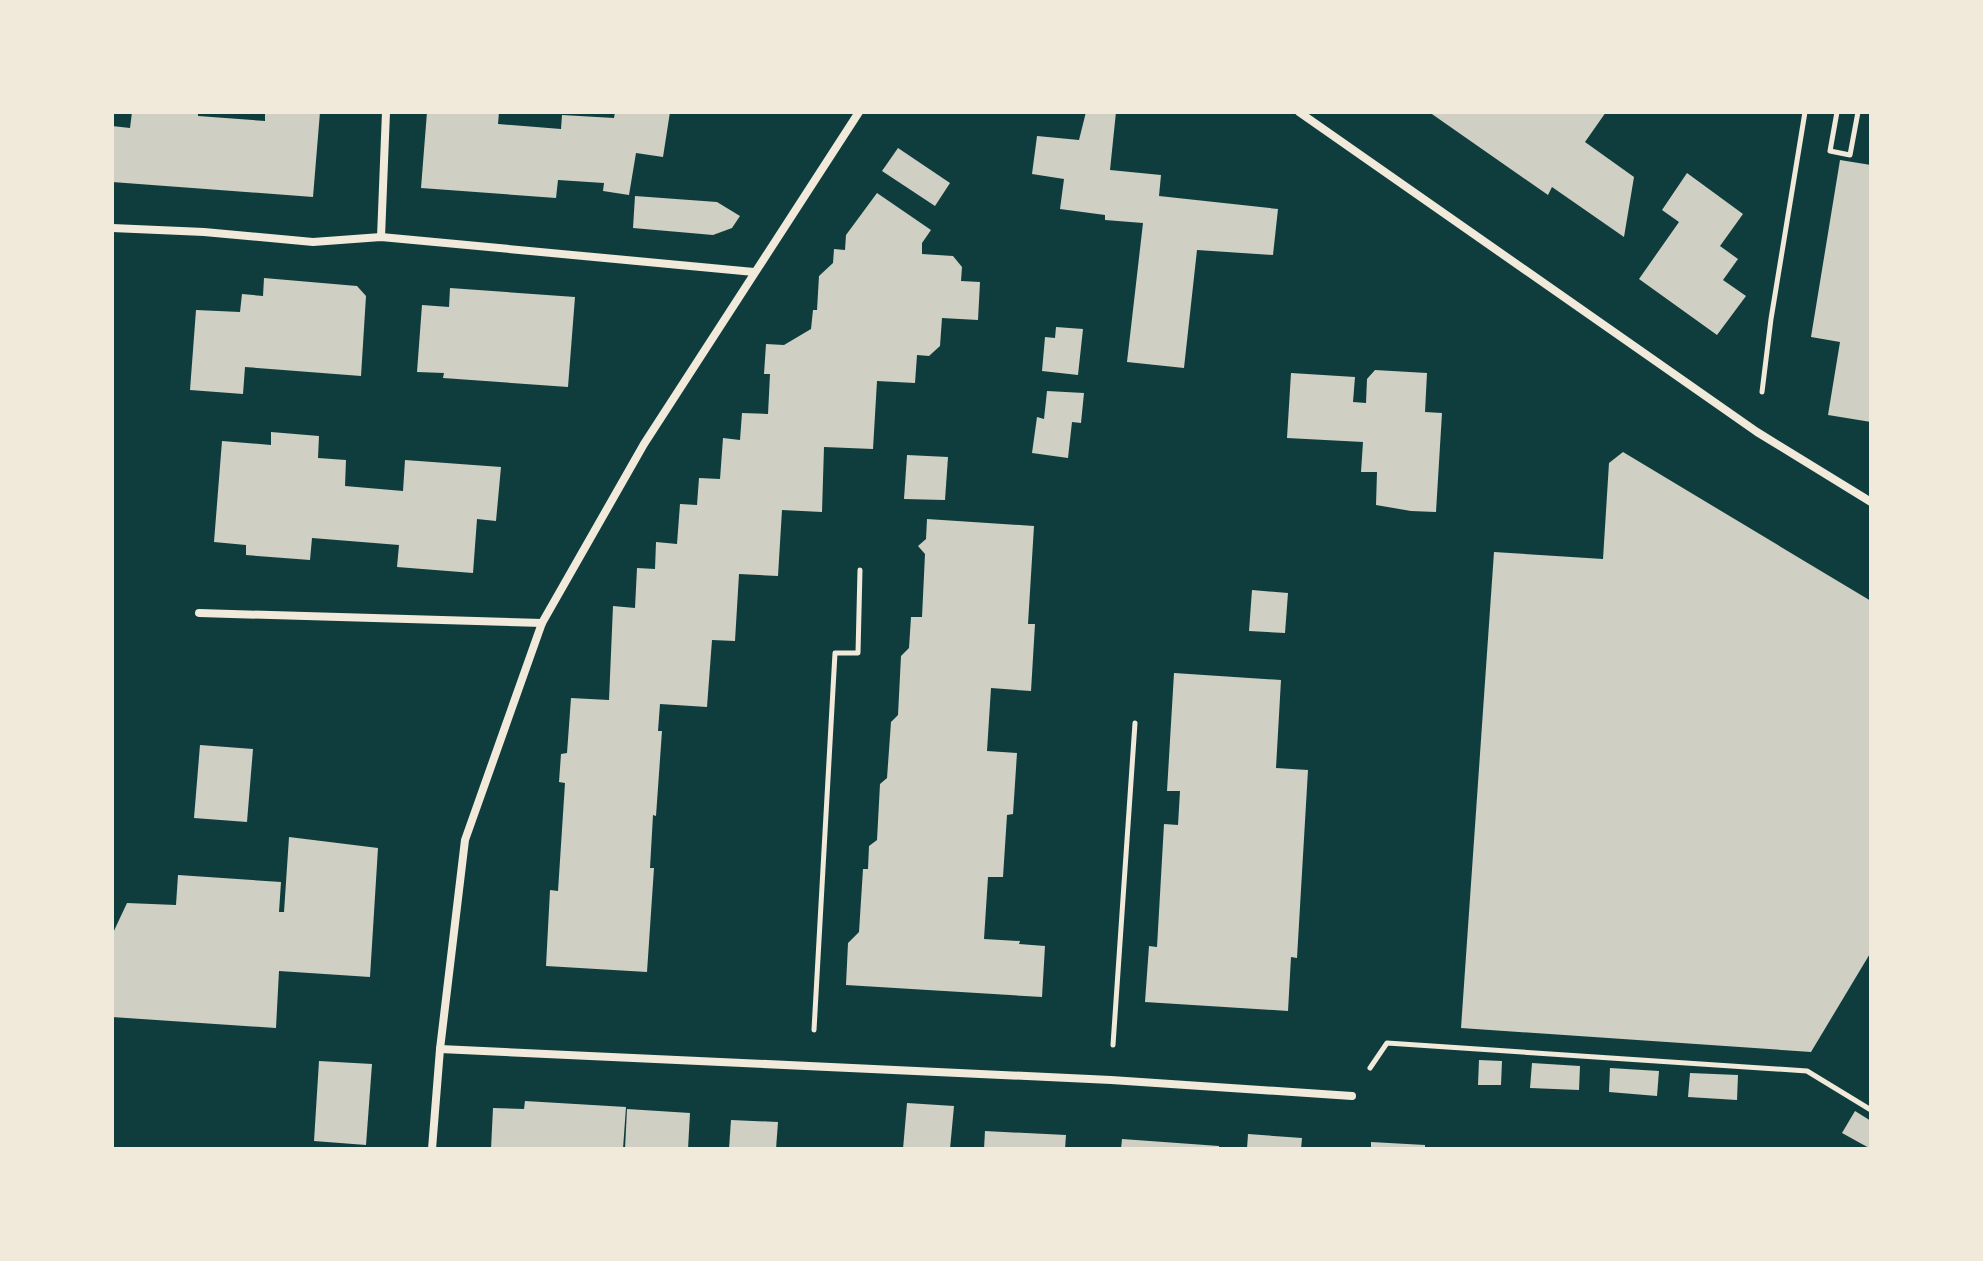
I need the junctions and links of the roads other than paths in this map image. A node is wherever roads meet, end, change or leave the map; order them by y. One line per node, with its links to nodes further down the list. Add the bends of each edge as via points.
1 (386, 112): 5 (street)
2 (859, 112): 6 (street)
3 (1299, 112): 7 (street, via 1757,432)
4 (112, 228): 5 (street, via 313,242)
5 (381, 237): 6 (street)
6 (754, 272): 9 (street, via 644,444)
7 (1871, 502)
8 (199, 613): 9 (street)
9 (542, 623): 10 (street, via 465,840)
10 (440, 1049): 11 (street); 12 (street)
11 (1352, 1096)
12 (432, 1149)

